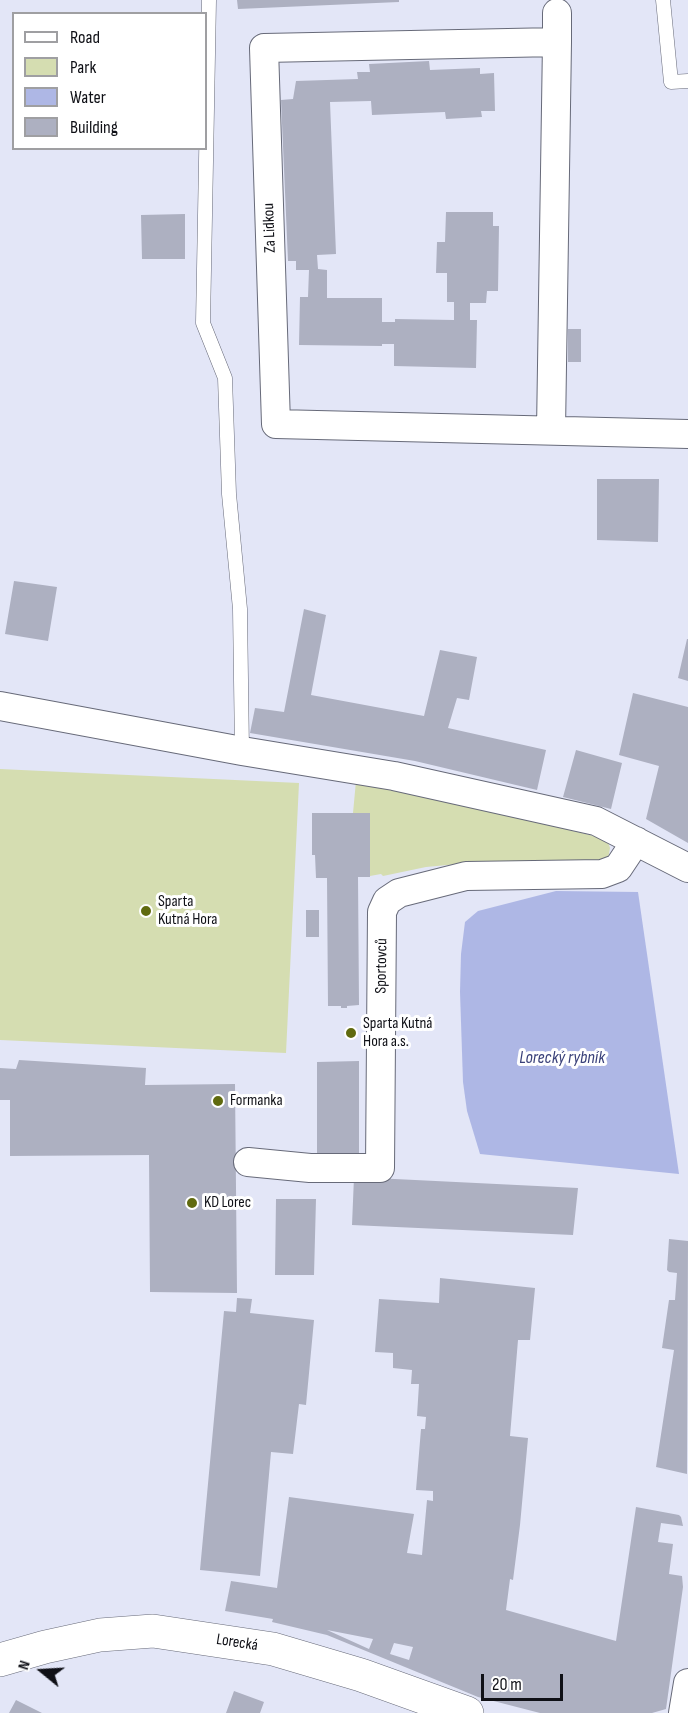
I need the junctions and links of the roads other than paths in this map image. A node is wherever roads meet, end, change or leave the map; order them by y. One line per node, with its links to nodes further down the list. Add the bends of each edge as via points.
1 (209, 0): 6 (lane)
2 (663, 0): 5 (lane, via 671,82)
3 (557, 14): 4 (street)
4 (557, 42): 8 (street); 8 (street, Za Lidkou, via 264,48 276,424)
5 (688, 81)
6 (207, 129)
7 (207, 150): 11 (lane, via 204,323 225,378 229,494 240,609)
8 (551, 430): 9 (street, Za Lidkou)
9 (688, 434)
10 (0, 706): 11 (street)
11 (243, 751): 12 (street, via 394,776 596,821)
12 (636, 841): 13 (street); 14 (street, Sportovců, via 618,868 602,874 466,876 399,893 387,901 382,912 380,1168 310,1168)
13 (688, 868)
14 (248, 1162)
15 (0, 1660): 17 (street, Lorecká, via 100,1635 153,1631 273,1649)
16 (688, 1683): 18 (street)
17 (467, 1713)
18 (683, 1713)

